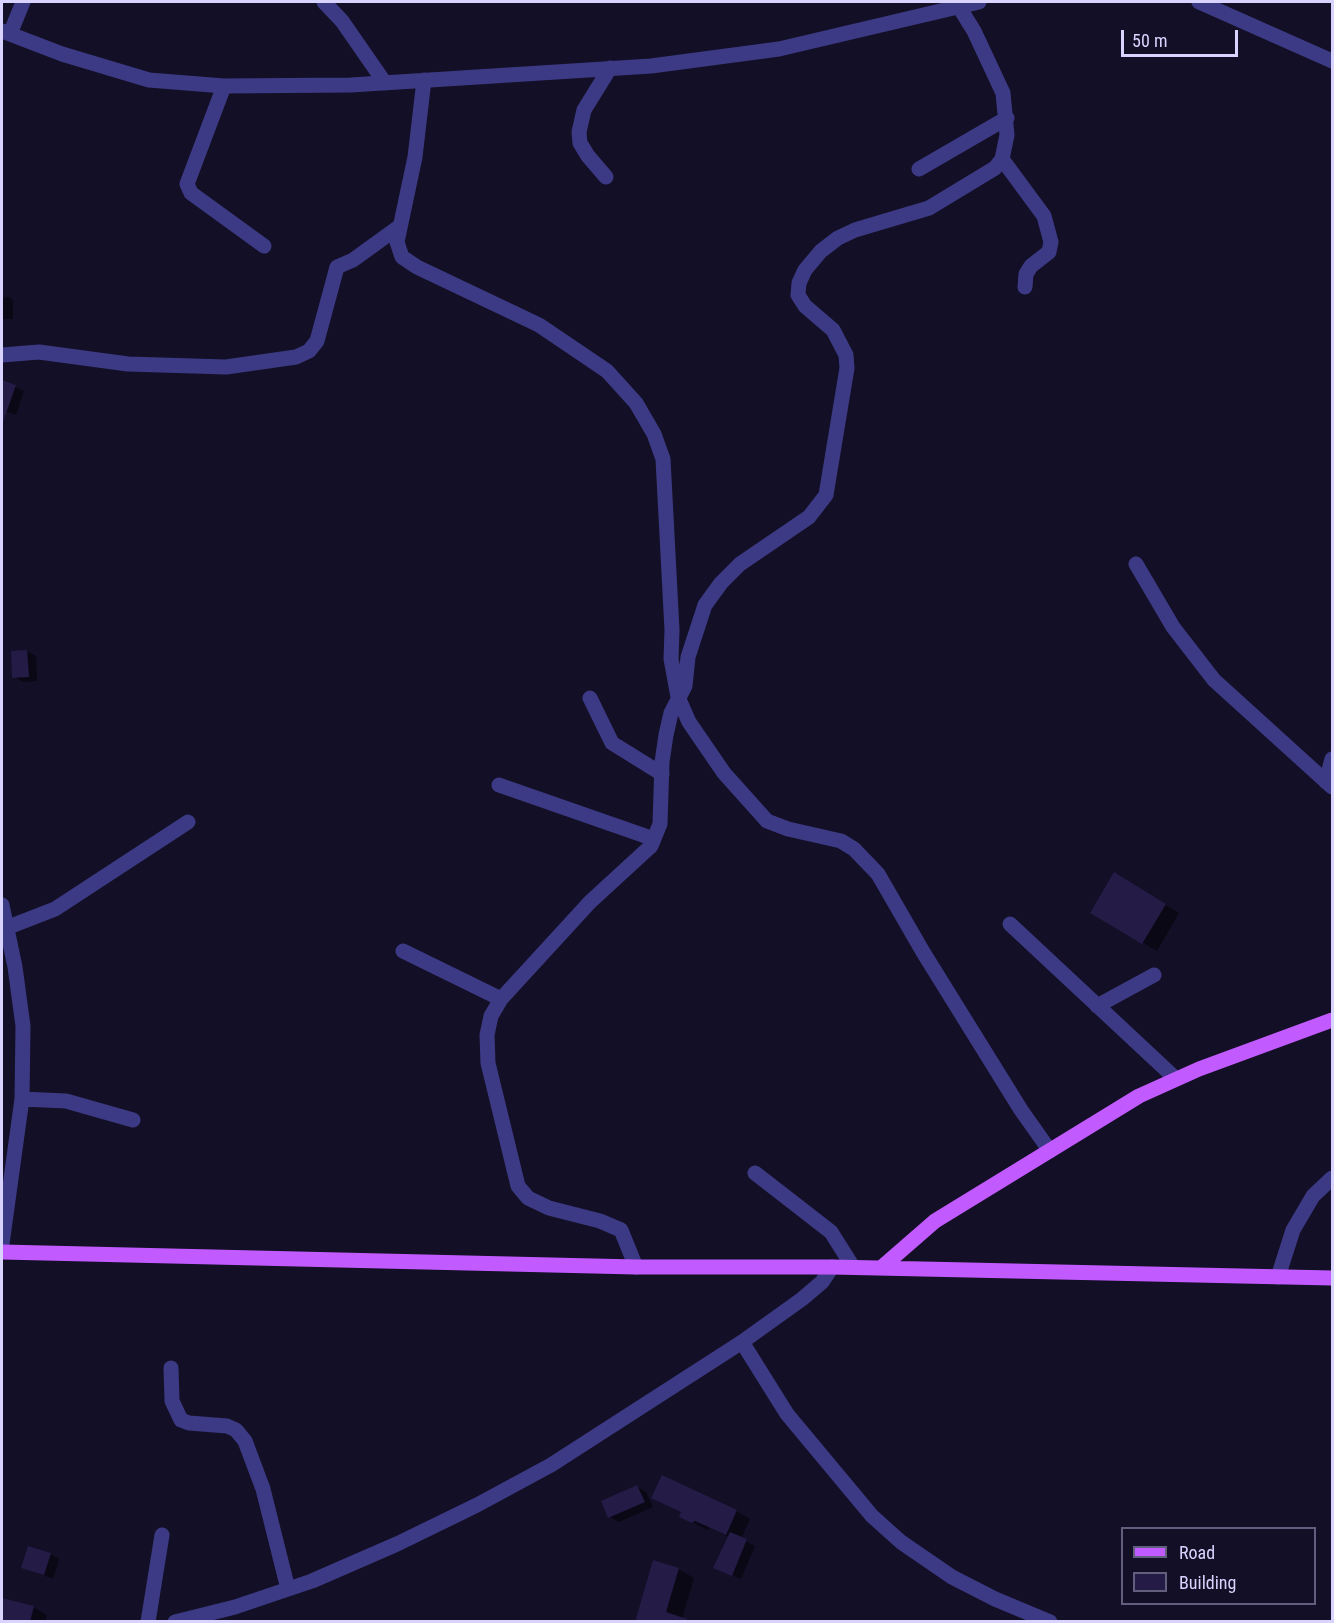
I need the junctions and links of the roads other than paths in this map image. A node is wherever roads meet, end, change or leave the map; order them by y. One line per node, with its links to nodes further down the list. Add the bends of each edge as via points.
1 (23, 2): 6 (street)
2 (324, 2): 10 (street)
3 (979, 2): 5 (street)
4 (1199, 2): 7 (street)
5 (957, 4): 8 (street, via 779,49); 12 (street, via 995,71)
6 (6, 33): 11 (street, via 149,80)
7 (1332, 61)
8 (610, 68): 9 (street); 15 (street, via 584,110 579,132 584,150)
9 (424, 81): 10 (street); 16 (street, via 415,157)
10 (385, 83): 11 (street)
11 (224, 86): 17 (street, via 187,184 191,193)
12 (1006, 118): 13 (street, via 1008,135); 14 (street)
13 (1002, 159): 18 (street, via 1044,216 1052,242 1049,252 1026,274); 21 (street, via 995,168 929,208 838,238 820,251 805,270 798,295 833,330 847,368 826,495 809,517 754,554 715,591 694,634 685,686)
14 (919, 169)
15 (606, 177)
16 (400, 226): 19 (street, via 337,267 317,342 296,357 226,367 128,364 39,352); 21 (street, via 397,242 402,256 425,271 539,325 607,371 636,403 663,459 671,659)
17 (264, 246)
18 (1025, 287)
19 (2, 355)
20 (1136, 564): 25 (street, via 1173,627 1214,680)
21 (678, 697): 24 (street, via 666,735); 40 (street, via 689,722 724,773 767,821 841,841 878,874 922,952)
22 (590, 698): 24 (street, via 612,743)
23 (1332, 759): 25 (street)
24 (662, 774): 28 (street, via 660,824)
25 (1329, 784)
26 (499, 785): 28 (street)
27 (188, 822): 31 (street, via 55,909)
28 (654, 838): 34 (street, via 651,846 590,902)
29 (2, 905): 31 (street)
30 (1010, 924): 35 (street)
31 (6, 928): 38 (street, via 22,1026)
32 (403, 951): 34 (street)
33 (1154, 975): 35 (street)
34 (501, 999): 46 (street, via 491,1016 487,1035 488,1063 518,1186 528,1197 549,1208 621,1230)
35 (1097, 1006): 37 (street)
36 (1332, 1020): 37 (main road)
37 (1176, 1079): 40 (main road, via 1139,1096)
38 (22, 1099): 39 (street, via 66,1101); 43 (street)
39 (133, 1120)
40 (1050, 1150): 48 (main road, via 935,1221)
41 (755, 1173): 47 (street, via 831,1232)
42 (1332, 1178): 49 (street, via 1313,1196 1293,1230)
43 (2, 1244)
44 (2, 1252): 46 (main road)
45 (832, 1267): 46 (main road); 47 (main road); 51 (street, via 802,1299)
46 (636, 1268)
47 (853, 1268): 48 (main road)
48 (881, 1268): 49 (main road)
49 (1278, 1277): 50 (main road)
50 (1332, 1278)
51 (742, 1342): 54 (street, via 551,1465 396,1544); 57 (street, via 787,1414 872,1516 901,1542 952,1577)
52 (171, 1368): 54 (street, via 172,1401 181,1419 189,1424 227,1426 245,1442 263,1489)
53 (162, 1535): 55 (street)
54 (288, 1589): 56 (street)
55 (148, 1622)
56 (175, 1622)
57 (1050, 1622)

